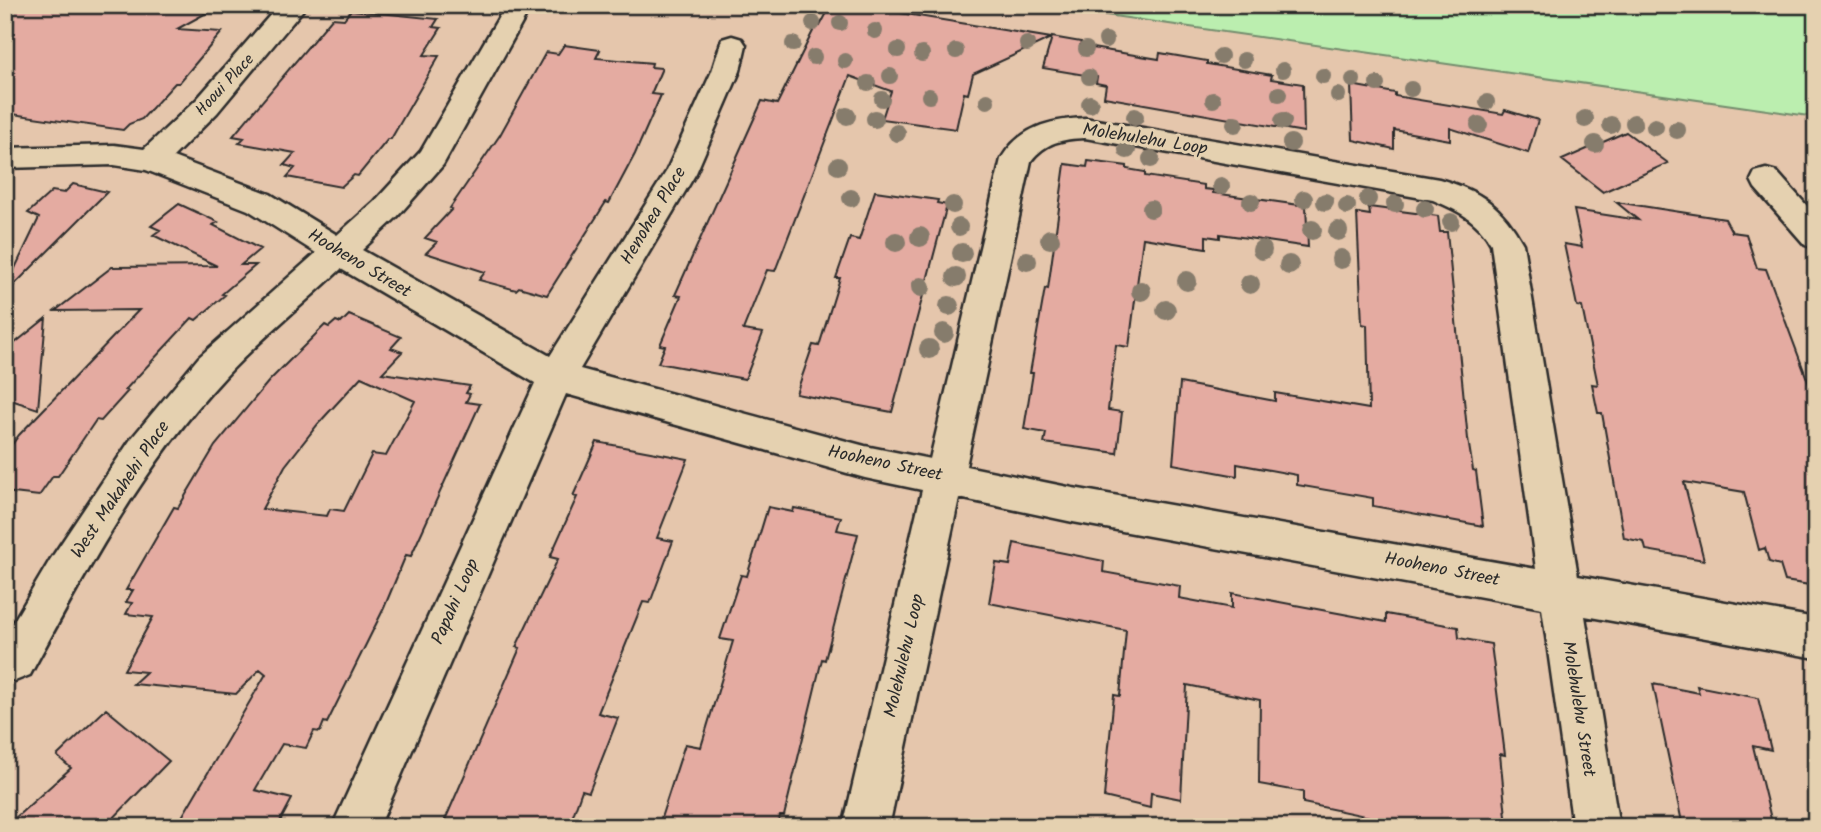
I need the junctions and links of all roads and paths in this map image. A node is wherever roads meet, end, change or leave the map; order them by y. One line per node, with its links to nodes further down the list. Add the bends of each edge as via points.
1 (293, 5): 5 (street, Hooui Place, via 207,106)
2 (514, 14): 8 (street, West Makahehi Place, via 432,158)
3 (732, 45): 9 (street, Henohea Place, via 726,71 681,173)
4 (5, 158): 5 (street, Hooheno Street, via 77,155)
5 (150, 160): 8 (street, Hooheno Street, via 259,202)
6 (1766, 180): 7 (street)
7 (1816, 237)
8 (341, 252): 9 (street, Hooheno Street); 13 (street, West Makahehi Place, via 212,367 144,450 64,573)
9 (556, 377): 10 (street, Hooheno Street, via 865,462); 14 (street, Papahi Loop)
10 (944, 477): 11 (street, Hooheno Street, via 1073,505); 11 (street, Molehulehu Loop, via 1016,159 1025,145 1041,134 1085,128 1439,190 1476,205 1498,224 1507,244); 15 (street, Molehulehu Loop)
11 (1560, 592): 12 (street, Hooheno Street); 16 (street, Molehulehu Street)
12 (1816, 638)
13 (15, 660)
14 (355, 827)
15 (866, 827)
16 (1597, 827)

